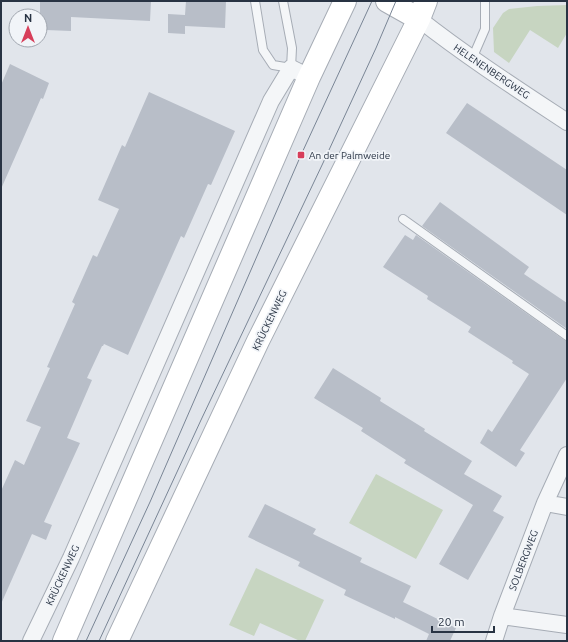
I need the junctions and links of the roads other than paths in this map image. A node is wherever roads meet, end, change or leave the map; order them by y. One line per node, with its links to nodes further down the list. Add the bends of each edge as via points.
1 (255, 1): 8 (lane, via 263,50 272,65)
2 (283, 1): 8 (lane, via 292,48)
3 (345, 1): 8 (main road, KRÜCKENWEG)
4 (387, 1): 6 (main road)
5 (485, 1): 7 (lane, via 485,29)
6 (422, 10): 7 (street, HELENENBERGWEG, via 439,35); 19 (main road, KRÜCKENWEG, via 258,341)
7 (472, 59): 9 (street, HELENENBERGWEG)
8 (300, 73): 17 (street, KRÜCKENWEG, via 271,101 71,558); 18 (main road, KRÜCKENWEG)
9 (567, 122)
10 (403, 219): 11 (lane)
11 (567, 336)
12 (567, 455): 13 (street, SOLBERGWEG)
13 (545, 503): 14 (street); 15 (street, SOLBERGWEG)
14 (567, 508)
15 (502, 616): 16 (street); 20 (street, SOLBERGWEG)
16 (567, 625)
17 (31, 641)
18 (64, 641)
19 (117, 641)
20 (494, 641)

